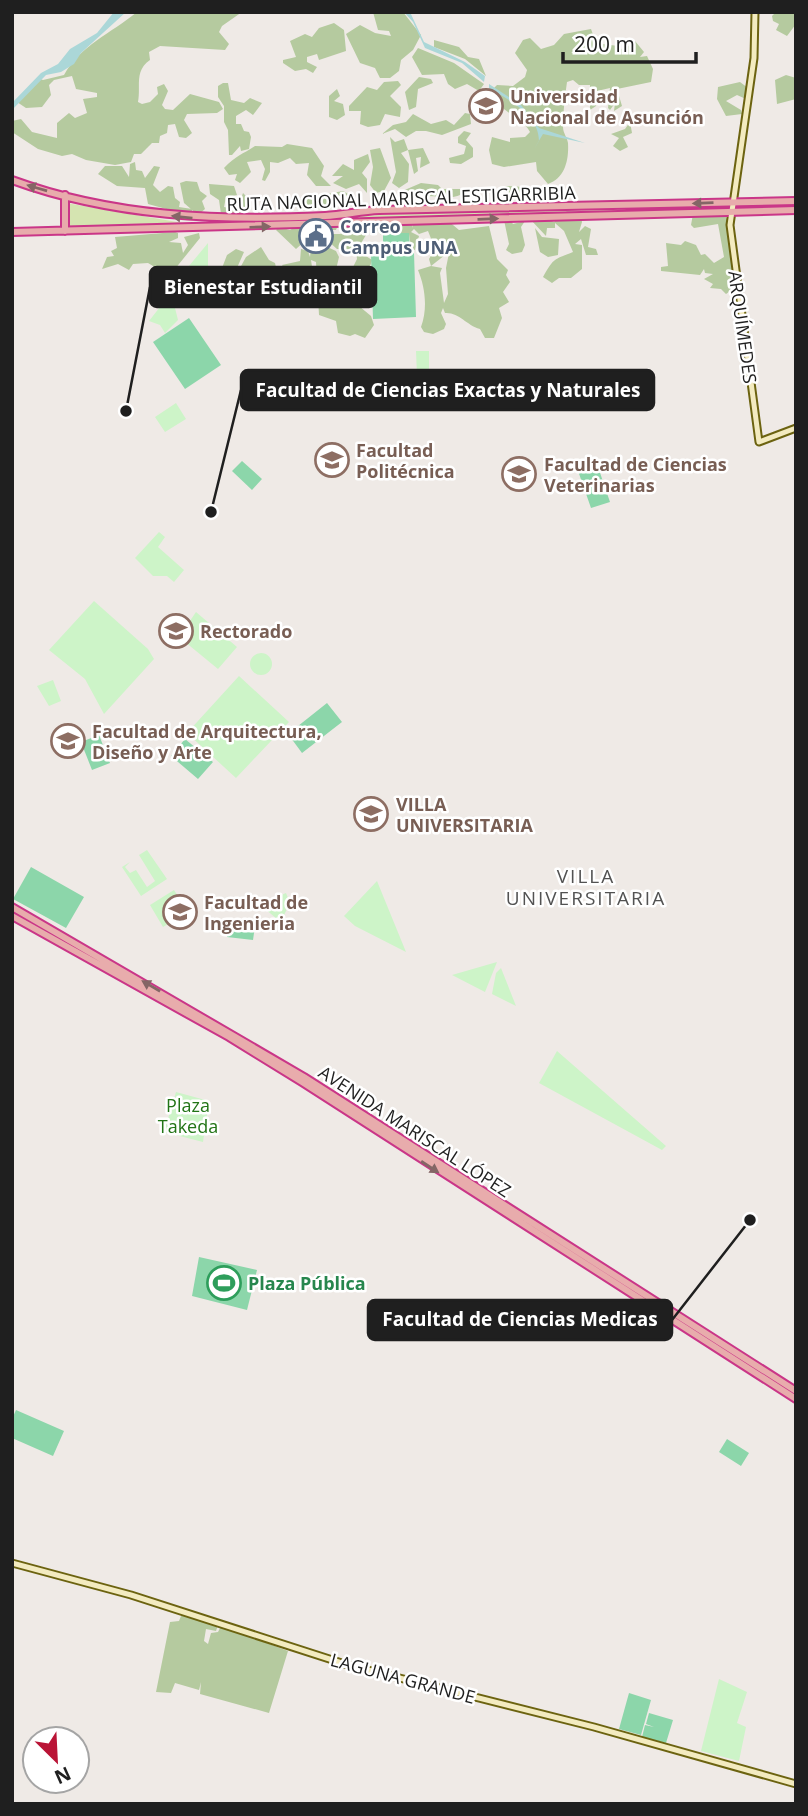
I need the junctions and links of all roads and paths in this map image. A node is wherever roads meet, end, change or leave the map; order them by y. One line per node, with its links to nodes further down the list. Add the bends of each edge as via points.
1 (755, 12): 5 (main road, ARQUÍMEDES, via 754,58)
2 (12, 180): 3 (highway, RUTA NACIONAL MARISCAL ESTIGARRIBIA, one-way to 2)
3 (65, 195): 5 (highway, RUTA NACIONAL MARISCAL ESTIGARRIBIA, one-way to 3, via 379,210 205,219); 8 (highway)
4 (796, 201): 5 (highway, RUTA NACIONAL MARISCAL ESTIGARRIBIA)
5 (731, 203): 7 (main road, ARQUÍMEDES)
6 (796, 210): 7 (highway, RUTA NACIONAL MARISCAL ESTIGARRIBIA)
7 (730, 212): 8 (highway, RUTA NACIONAL MARISCAL ESTIGARRIBIA, one-way to 7); 10 (main road, ARQUÍMEDES, via 759,442)
8 (65, 231): 9 (highway, RUTA NACIONAL MARISCAL ESTIGARRIBIA)
9 (12, 232)
10 (796, 428)
11 (12, 907): 15 (highway, AVENIDA MARISCAL LÓPEZ, one-way to 11, via 304,1076)
12 (12, 916): 13 (highway, one-way to 13, via 229,1037)
13 (591, 1267): 14 (highway); 16 (highway)
14 (610, 1282)
15 (796, 1391)
16 (796, 1399)
17 (12, 1563): 18 (main road, LAGUNA GRANDE, via 131,1595 348,1665)
18 (796, 1784)

